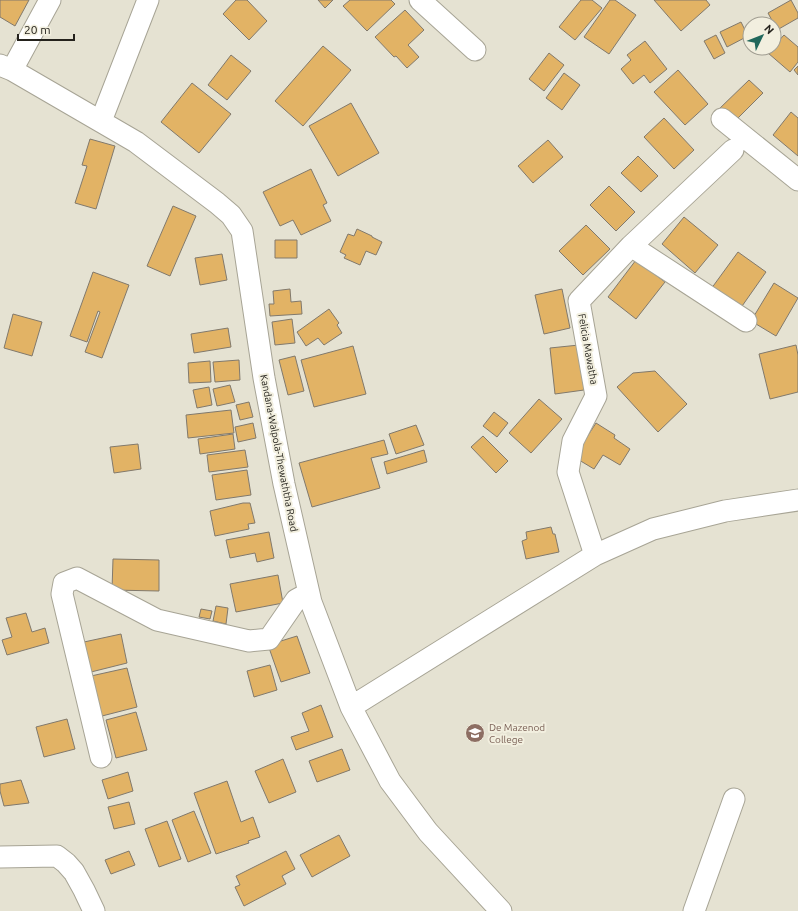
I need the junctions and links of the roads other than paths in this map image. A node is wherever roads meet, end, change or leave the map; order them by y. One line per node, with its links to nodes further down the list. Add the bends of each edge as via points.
1 (50, 0): 5 (street)
2 (148, 0): 7 (street)
3 (420, 0): 4 (street)
4 (475, 50)
5 (6, 68): 7 (street, Kandana-Walpola-Thewaththa Road)
6 (722, 119): 9 (street)
7 (101, 121): 14 (street, Kandana-Walpola-Thewaththa Road, via 136,142 217,203 231,215 242,231 264,378 284,484)
8 (733, 150): 10 (street, Felicia Mawatha)
9 (798, 180)
10 (631, 246): 11 (street); 13 (street, Felicia Mawatha, via 579,301 596,396 573,441 568,472)
11 (746, 321)
12 (798, 500): 13 (street, via 725,511 652,529)
13 (596, 554): 15 (street)
14 (309, 593): 15 (street, Kandana-Walpola-Thewaththa Road); 16 (street, via 296,600 269,639 249,641 157,620 77,578 64,582 62,594)
15 (351, 707): 20 (street, Kandana-Walpola-Thewaththa Road, via 390,781 428,832)
16 (101, 757)
17 (734, 799): 21 (street)
18 (0, 857): 19 (street, via 57,856 74,872)
19 (94, 911)
20 (502, 911)
21 (694, 911)

